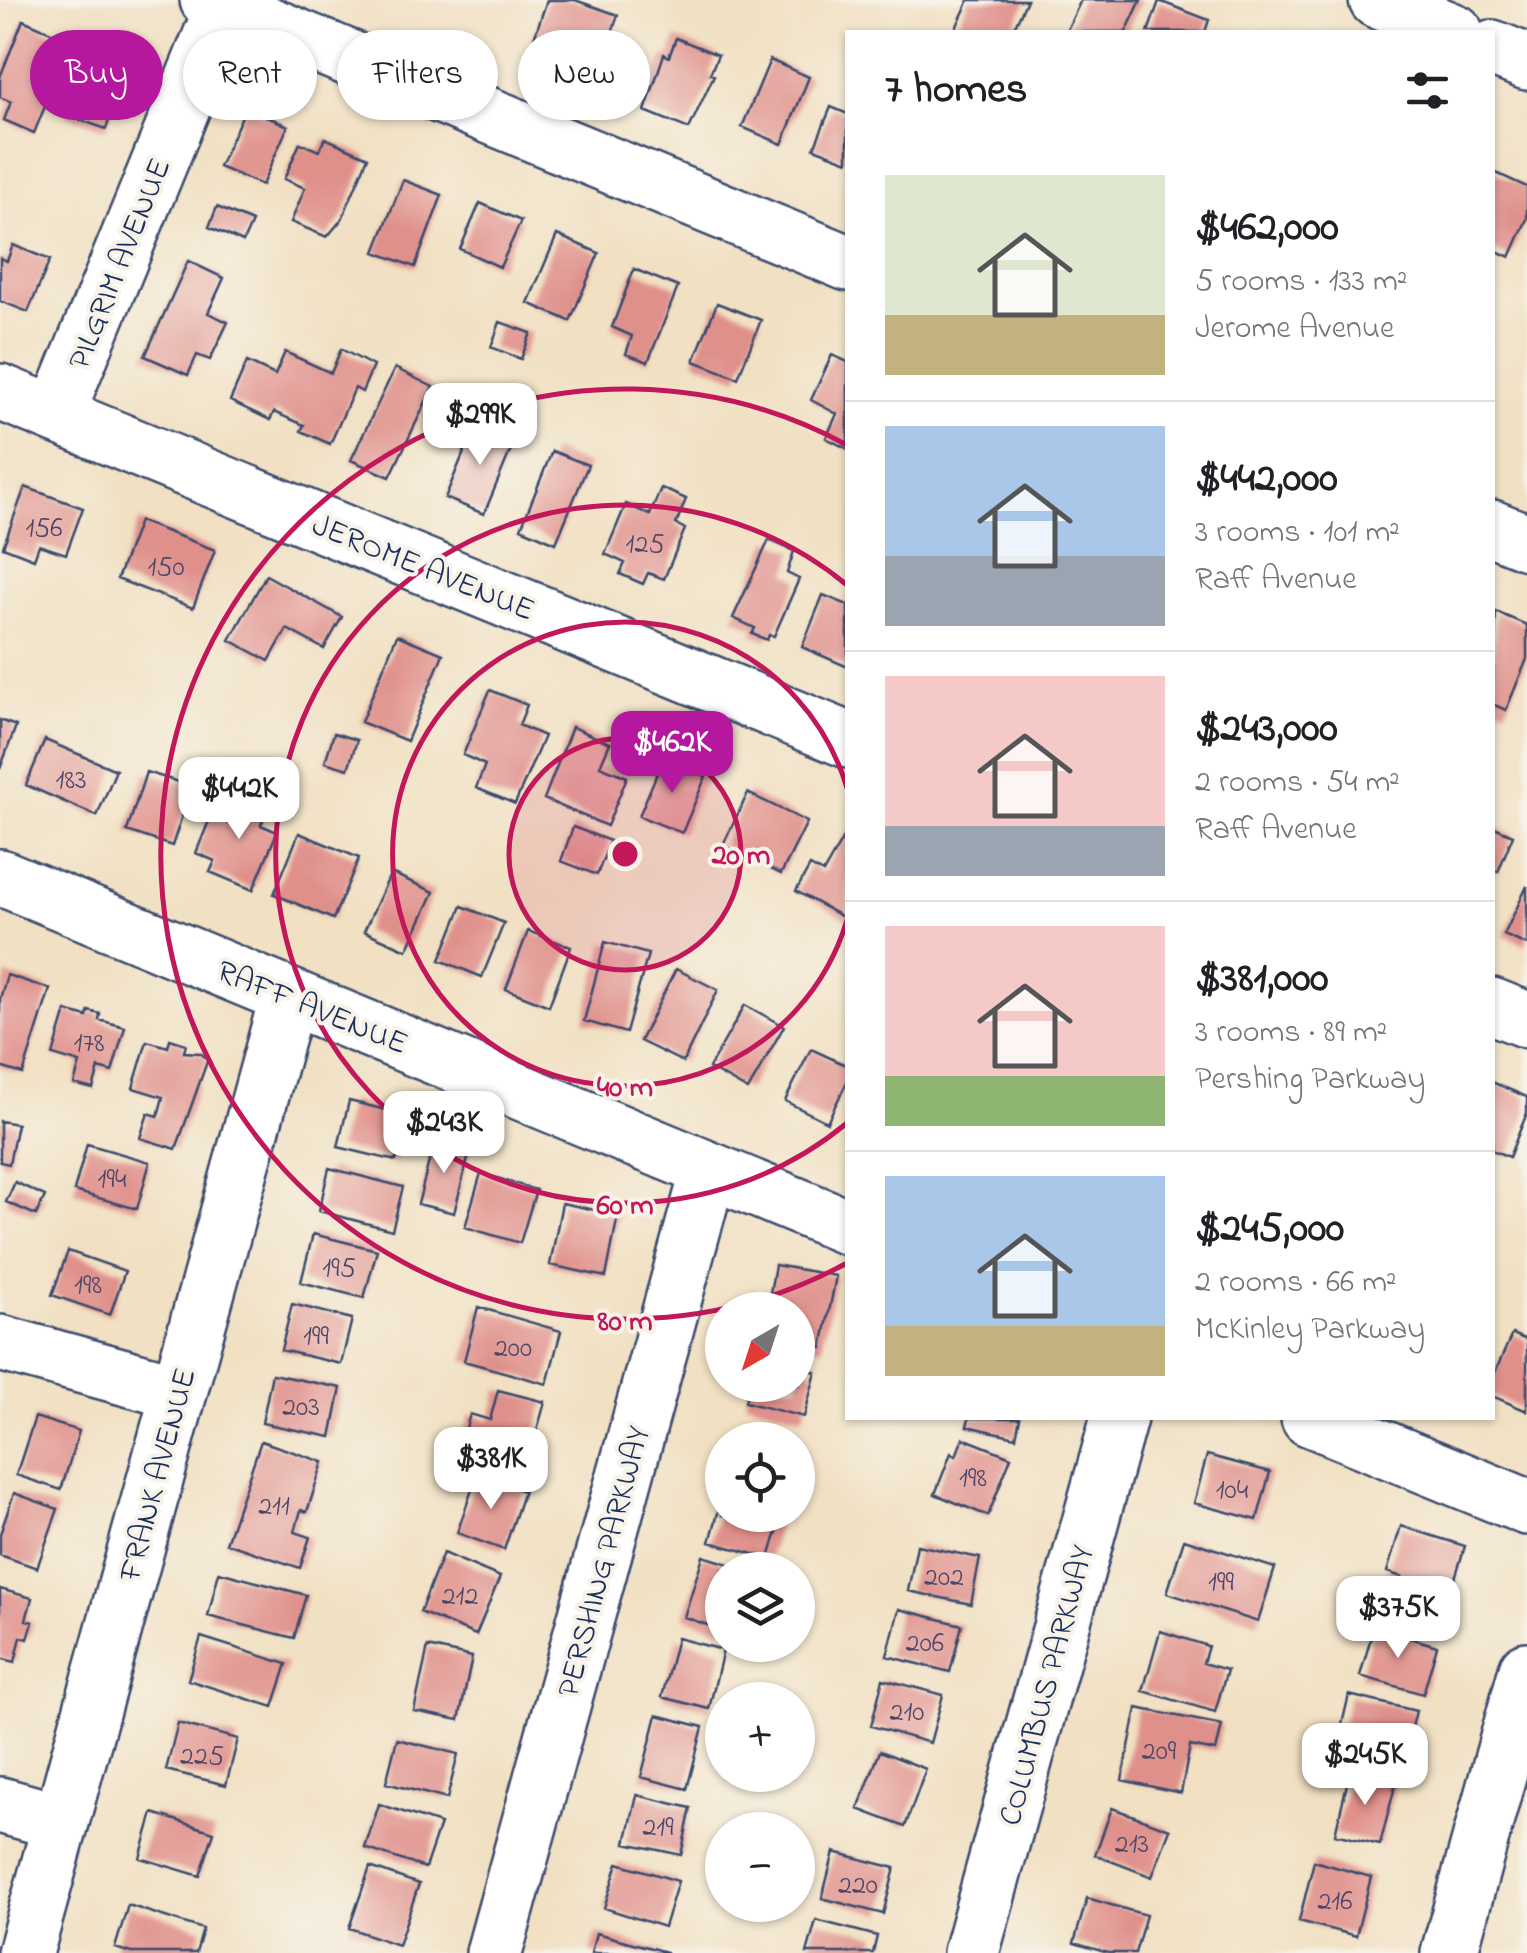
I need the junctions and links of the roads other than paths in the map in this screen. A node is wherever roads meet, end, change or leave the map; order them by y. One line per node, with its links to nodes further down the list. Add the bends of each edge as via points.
1 (1376, 0): 3 (street)
2 (219, 2): 6 (street); 8 (street, PILGRIM AVENUE)
3 (1451, 30)
4 (1495, 49): 5 (street)
5 (1527, 62)
6 (845, 262)
7 (0, 392): 8 (street, JEROME AVENUE)
8 (56, 414): 11 (street, JEROME AVENUE)
9 (1495, 529): 10 (street)
10 (1527, 542)
11 (845, 739)
12 (0, 877): 13 (street, RAFF AVENUE)
13 (288, 996): 16 (street, RAFF AVENUE); 19 (street, FRANK AVENUE)
14 (1495, 1007): 15 (street)
15 (1527, 1020)
16 (710, 1170): 17 (street, RAFF AVENUE); 27 (street, PERSHING PARKWAY)
17 (845, 1226)
18 (0, 1343): 19 (street)
19 (179, 1392): 25 (street, FRANK AVENUE)
20 (1118, 1420): 28 (street, COLUMBUS PARKWAY)
21 (1315, 1420): 22 (street)
22 (1527, 1507)
23 (1527, 1670): 29 (street)
24 (0, 1806): 25 (street)
25 (61, 1822): 26 (street, FRANK AVENUE)
26 (25, 1953)
27 (494, 1953)
28 (972, 1953)
29 (1449, 1953)

